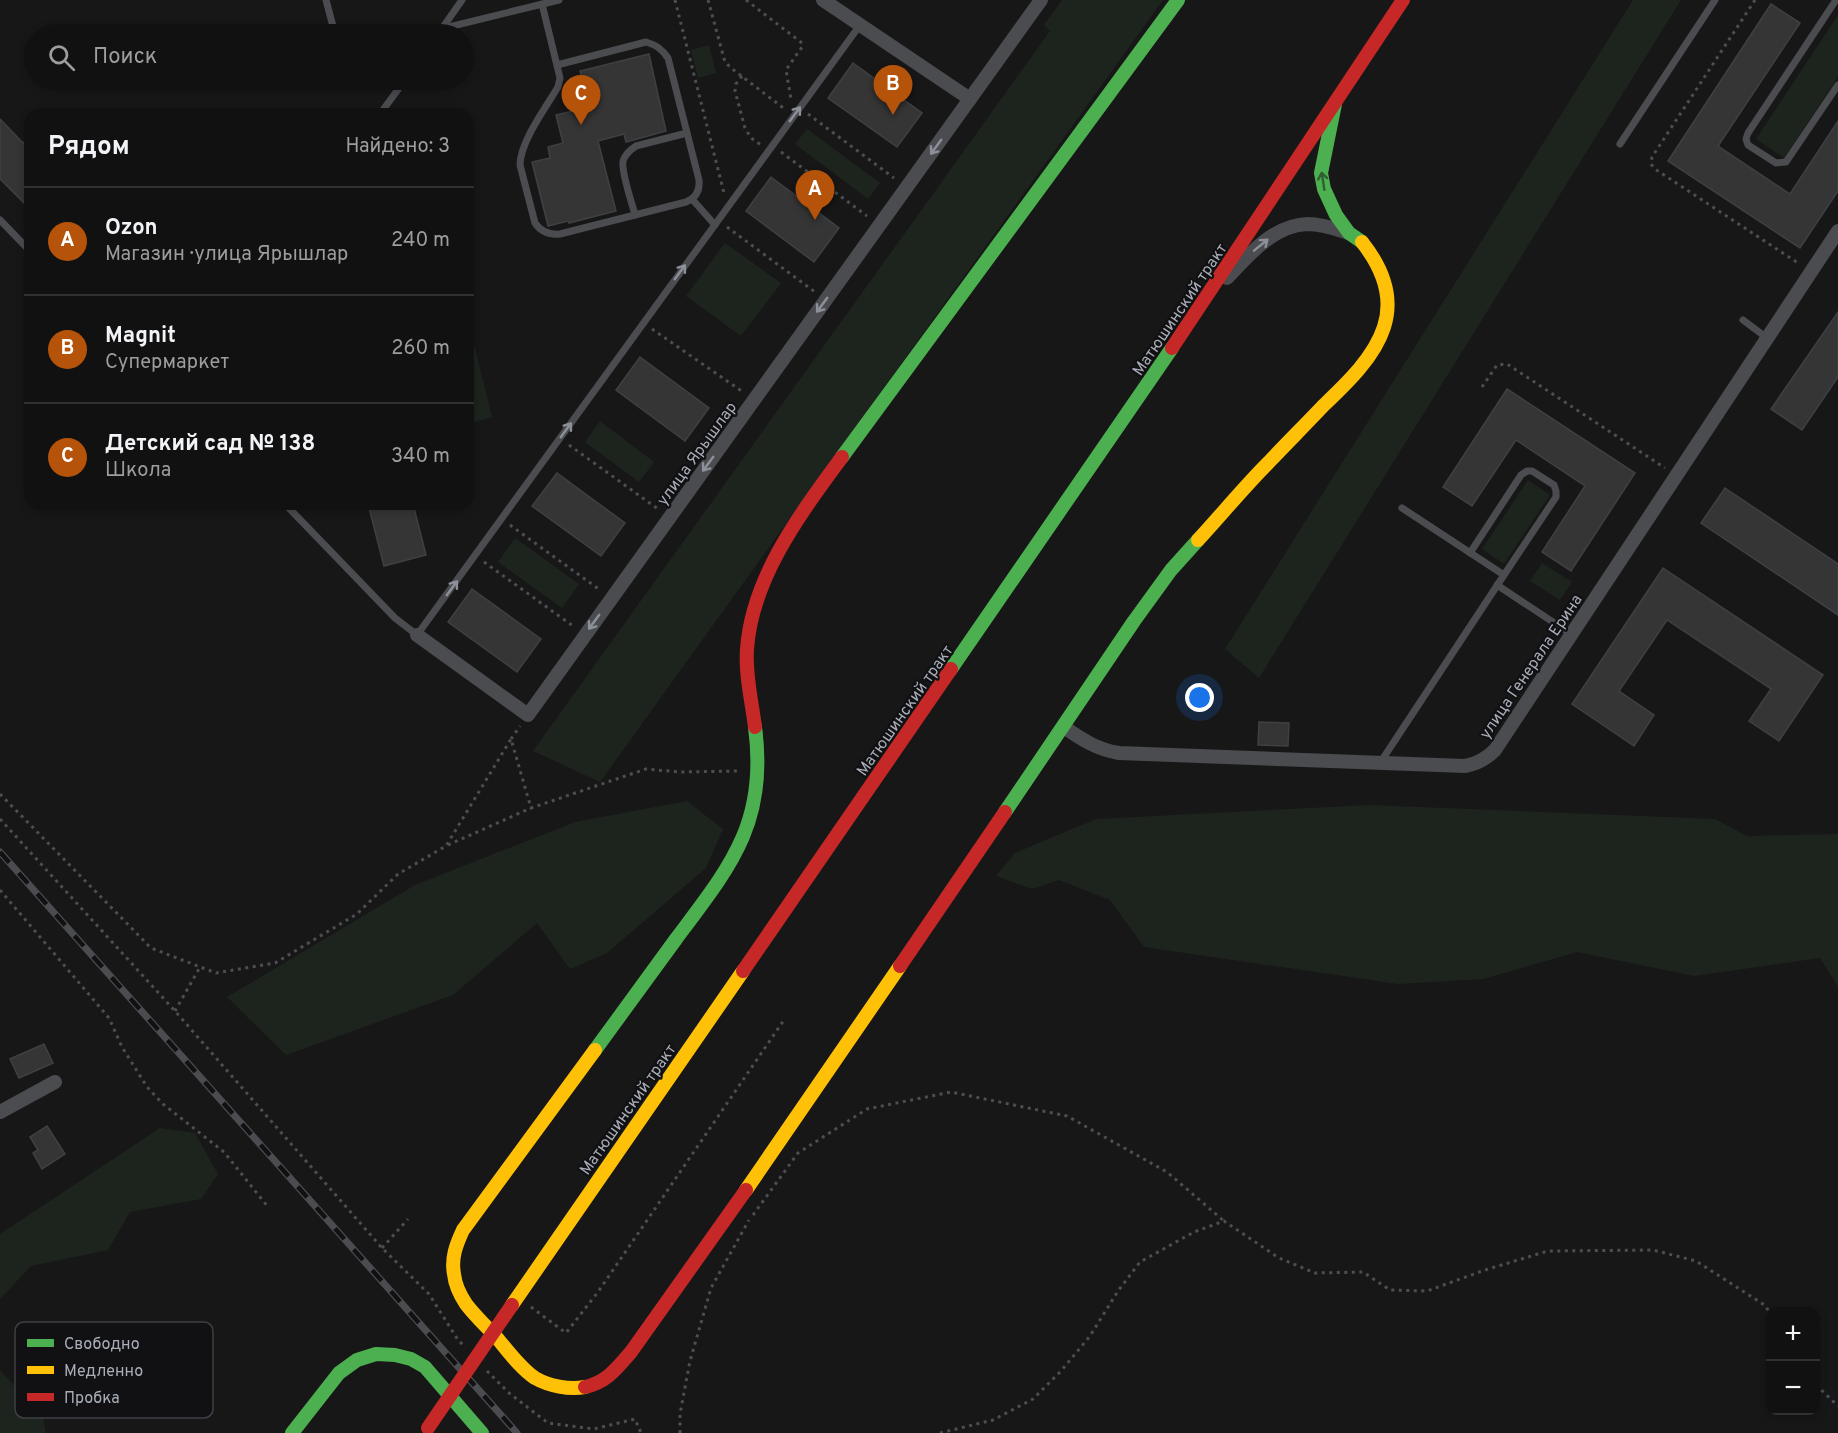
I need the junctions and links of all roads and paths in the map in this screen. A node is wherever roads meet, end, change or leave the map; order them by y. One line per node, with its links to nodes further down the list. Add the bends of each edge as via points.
1 (326, 0): 15 (lane)
2 (462, 0): 16 (lane)
3 (559, 0): 14 (lane)
4 (675, 0): 33 (path)
5 (708, 0): 20 (path, via 723,59)
6 (746, 0): 27 (path, via 801,42 802,47 786,70)
7 (823, 0): 18 (street)
8 (1041, 0): 23 (street, улица Ярышлар)
9 (1178, 0): 65 (street, via 809,502 779,552 757,599 747,649)
10 (1403, 0): 24 (street, Матюшинский тракт)
11 (1715, 0): 29 (lane)
12 (1755, 0): 41 (path, via 1652,157 1652,164)
13 (1836, 0): 21 (lane, via 1748,133 1748,145 1776,163 1786,162)
14 (542, 4): 17 (lane); 19 (lane)
15 (332, 24)
16 (445, 24)
17 (468, 24)
18 (860, 25): 23 (street); 26 (lane)
19 (557, 65): 28 (lane, via 646,42 654,45 668,58); 34 (lane, via 558,87 520,157 535,223 554,235)
20 (742, 76): 27 (path); 30 (path, via 735,91 746,132)
21 (1838, 85)
22 (398, 90): 25 (lane)
23 (970, 99): 31 (street, улица Ярышлар, one-way to 31)
24 (1335, 104): 39 (street, one-way to 24, via 1330,204 1321,173); 43 (street, Матюшинский тракт)
25 (384, 108)
26 (799, 108): 27 (lane, one-way to 26); 31 (path)
27 (794, 115): 30 (lane)
28 (687, 133): 32 (lane, via 699,180); 34 (lane, via 636,146 625,156 623,168)
29 (1620, 144)
30 (770, 148): 33 (lane); 37 (path)
31 (906, 188): 37 (street, улица Ярышлар)
32 (692, 199): 34 (lane); 36 (lane)
33 (728, 207): 36 (lane)
34 (635, 215)
35 (0, 220): 40 (lane)
36 (716, 222): 42 (path); 45 (lane, one-way to 36)
37 (879, 225): 42 (street, улица Ярышлар)
38 (1838, 231): 41 (street, улица Генерала Ерина)
39 (1349, 232): 43 (street, one-way to 39, via 1259,244 1277,233 1308,224); 63 (street, via 1374,257 1382,273 1387,309 1374,347 1354,375 1171,570)
40 (24, 245)
41 (1811, 272): 46 (street, улица Генерала Ерина)
42 (826, 300): 48 (street, улица Ярышлар, one-way to 48)
43 (1204, 300): 80 (street, Матюшинский тракт)
44 (1743, 320): 46 (lane)
45 (644, 323): 48 (path); 49 (lane, one-way to 45)
46 (1767, 338): 50 (street, улица Генерала Ерина)
47 (1482, 387): 50 (path, via 1497,365 1507,364)
48 (754, 400): 53 (street, улица Ярышлар, one-way to 53)
49 (560, 438): 53 (path); 54 (lane)
50 (1676, 476): 60 (street, улица Генерала Ерина)
51 (1402, 508): 55 (lane)
52 (291, 510): 61 (lane, via 395,618)
53 (670, 518): 59 (street, улица Ярышлар)
54 (502, 519): 56 (lane); 59 (path)
55 (1470, 553): 57 (lane); 57 (lane, via 1521,475 1529,471 1554,485 1556,497)
56 (475, 556): 61 (lane, one-way to 56); 62 (path)
57 (1504, 575): 58 (lane)
58 (1497, 585): 60 (lane); 64 (lane)
59 (612, 598): 62 (street, улица Ярышлар, one-way to 62)
60 (1571, 634): 64 (street, улица Генерала Ерина, via 1495,750 1485,759 1465,766)
61 (417, 635): 62 (street, улица Ярышлар, via 528,715)
62 (585, 635)
63 (1064, 727): 64 (street, улица Генерала Ерина, via 1101,749 1119,753); 65 (street, via 631,1352 598,1384 580,1388 551,1384 535,1378 523,1367 467,1305 454,1276 455,1246 734,857 746,831)
64 (1380, 763)
65 (758, 771): 67 (path, via 646,769)
66 (0, 794): 71 (path, via 151,948)
67 (531, 808): 69 (path); 69 (path, via 511,739)
68 (0, 819): 72 (path)
69 (446, 846): 71 (path, via 398,874 357,914 275,963 216,973)
70 (0, 890): 76 (path, via 109,1018 147,1087 224,1152)
71 (200, 967): 72 (path)
72 (175, 1011): 79 (path)
73 (784, 1020): 80 (path, via 566,1333)
74 (55, 1082): 75 (street)
75 (0, 1112)
76 (268, 1207)
77 (408, 1219): 79 (path)
78 (1224, 1221): 81 (path, via 1279,1258 1315,1273 1363,1272 1390,1290 1427,1291 1548,1251 1653,1250 1696,1261); 90 (path, via 1167,1172 1067,1116 951,1092 867,1109 798,1153 749,1220 711,1288 690,1361); 91 (path, via 1194,1232 1140,1262 1090,1336 1033,1399 993,1420)
79 (382, 1248): 82 (path, via 429,1294)
80 (515, 1301): 86 (street, Матюшинский тракт, bridge)
81 (1766, 1307)
82 (465, 1347)
83 (487, 1370): 89 (path, via 509,1394 548,1423 594,1429 635,1419)
84 (1820, 1390): 85 (path)
85 (1838, 1406)
86 (426, 1431)
87 (292, 1433): 88 (street, via 339,1373 357,1360 376,1354 411,1359 425,1367)
88 (482, 1433)
89 (641, 1433)
90 (680, 1433)
91 (940, 1433)

